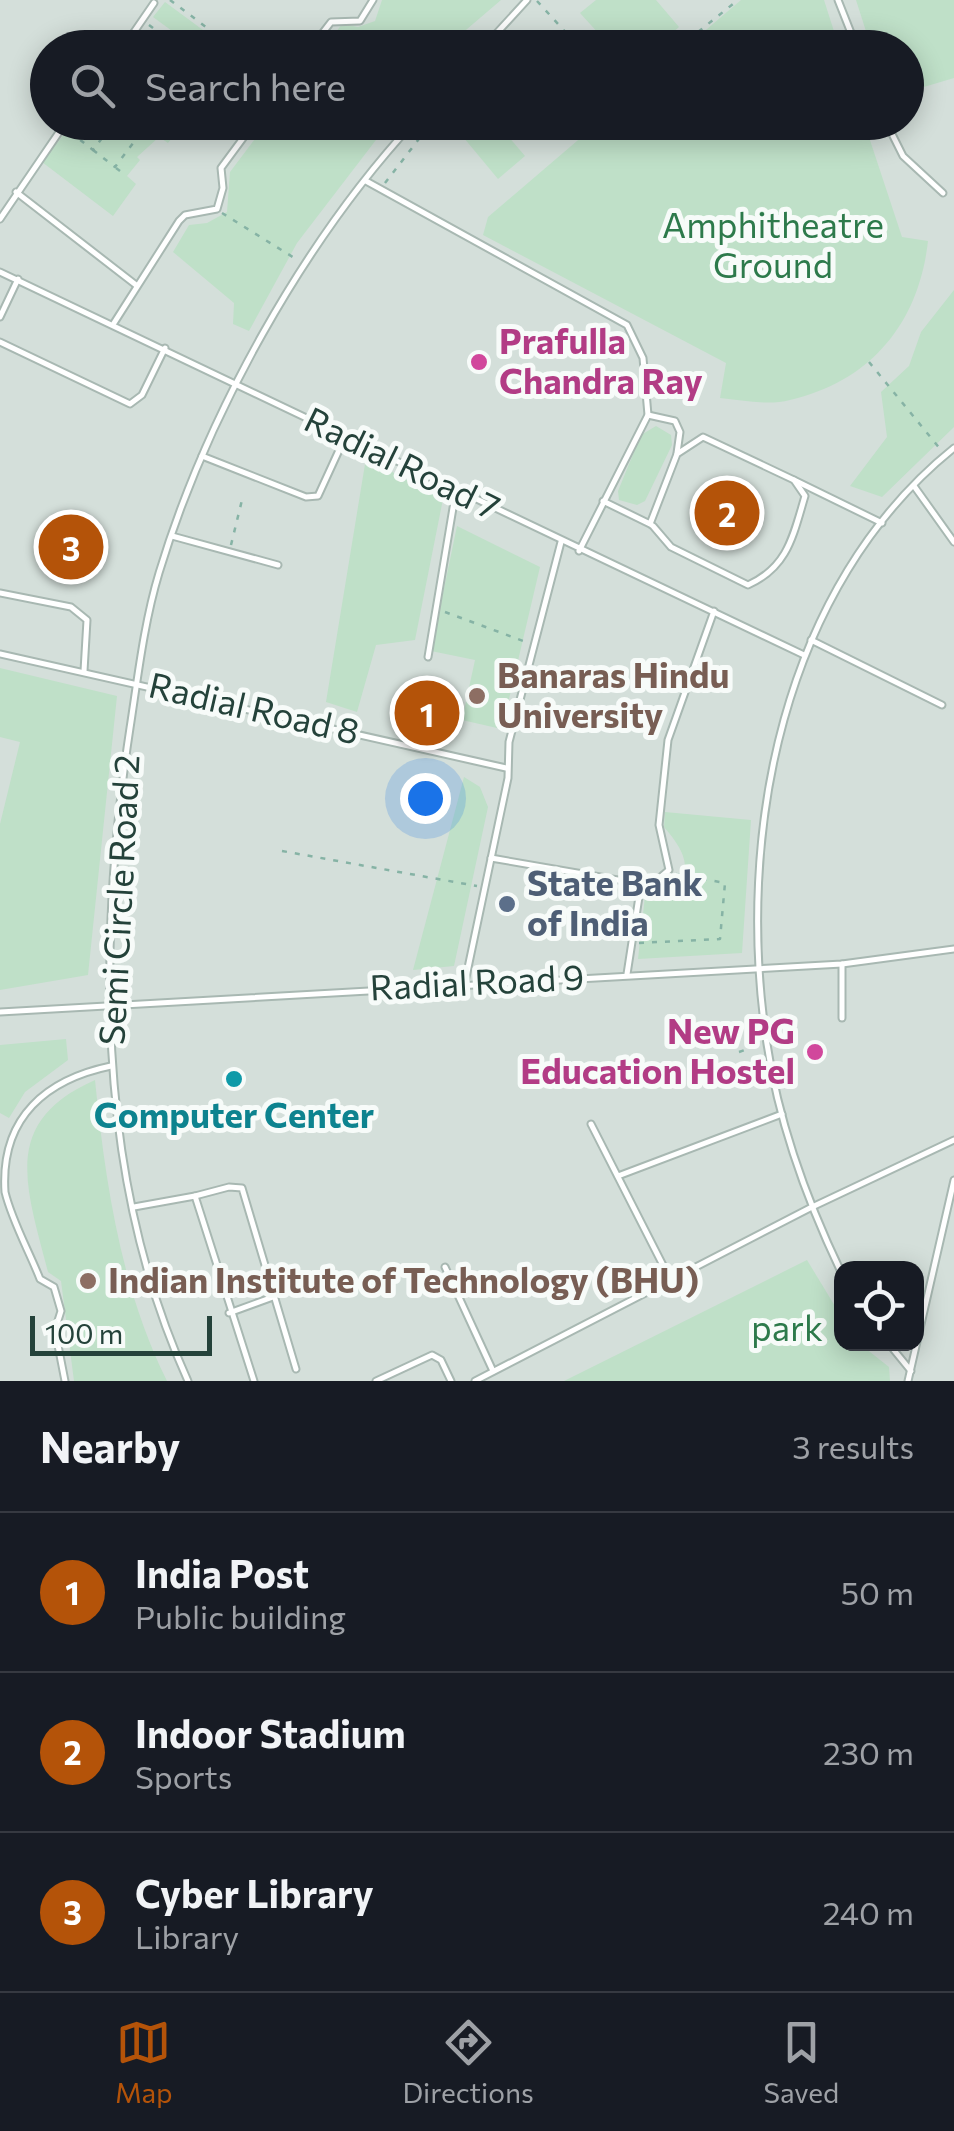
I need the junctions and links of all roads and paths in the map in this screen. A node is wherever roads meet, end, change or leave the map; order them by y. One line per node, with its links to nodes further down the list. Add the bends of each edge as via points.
1 (170, 0): 11 (path)
2 (373, 0): 12 (lane, via 360,21 330,22)
3 (527, 0): 13 (lane)
4 (536, 0): 14 (path)
5 (738, 0): 15 (path)
6 (838, 0): 16 (lane)
7 (153, 1): 8 (lane)
8 (143, 20): 9 (lane); 10 (path)
9 (136, 30)
10 (156, 30)
11 (210, 30)
12 (324, 30)
13 (500, 30)
14 (564, 30)
15 (700, 30)
16 (850, 30)
17 (53, 140): 30 (lane)
18 (81, 140): 25 (path)
19 (100, 140): 25 (path)
20 (135, 140): 26 (path)
21 (241, 140): 32 (lane, via 221,168)
22 (400, 140): 28 (lane, Semi Circle Road 2)
23 (418, 140): 29 (path)
24 (895, 140): 31 (lane)
25 (93, 150): 26 (path)
26 (114, 166): 27 (path)
27 (124, 174)
28 (366, 182): 29 (lane); 34 (lane, Semi Circle Road 2)
29 (381, 188): 44 (lane, via 628,325 644,358)
30 (16, 192): 33 (lane); 37 (lane)
31 (943, 192)
32 (216, 209): 34 (path); 37 (lane, via 185,216)
33 (0, 219)
34 (306, 266): 43 (lane, Semi Circle Road 2)
35 (0, 272): 36 (lane, Radial Road 7)
36 (18, 279): 38 (lane); 39 (lane, Radial Road 7)
37 (136, 284): 39 (lane)
38 (0, 317)
39 (114, 323): 41 (lane, Radial Road 7)
40 (0, 342): 41 (lane, via 130,404 142,395)
41 (165, 347): 43 (lane, Radial Road 7)
42 (869, 362): 49 (path)
43 (238, 385): 45 (lane, Radial Road 7); 48 (lane, Semi Circle Road 2)
44 (648, 415): 47 (lane, via 675,422); 54 (lane)
45 (346, 435): 48 (lane, via 318,496); 52 (lane, Radial Road 7)
46 (954, 448): 49 (lane)
47 (677, 454): 50 (lane, via 702,437); 56 (lane)
48 (202, 456): 57 (lane, Semi Circle Road 2)
49 (945, 456): 51 (lane)
50 (794, 480): 55 (lane); 56 (lane, via 805,496 792,538 772,574 748,585 672,547)
51 (914, 486): 55 (lane); 59 (lane)
52 (456, 490): 58 (lane, Radial Road 7); 64 (lane)
53 (242, 500): 61 (path)
54 (603, 501): 56 (lane); 60 (lane)
55 (882, 522): 66 (lane, via 842,579)
56 (650, 524)
57 (172, 536): 61 (lane); 72 (lane, Semi Circle Road 2)
58 (561, 542): 60 (lane, Radial Road 7); 67 (lane)
59 (954, 542)
60 (579, 551): 65 (lane, Radial Road 7)
61 (230, 552): 62 (lane)
62 (278, 565)
63 (0, 593): 71 (lane, via 71,607 87,620)
64 (436, 606): 67 (path, via 456,620); 70 (lane)
65 (714, 611): 69 (lane, Radial Road 7); 77 (lane, via 668,740 659,824)
66 (812, 640): 69 (lane); 73 (lane)
67 (536, 645): 74 (lane)
68 (0, 654): 71 (lane, Radial Road 8)
69 (804, 655): 83 (lane, via 766,800 756,880)
70 (428, 657)
71 (84, 671): 72 (lane, Radial Road 8)
72 (137, 682): 74 (lane, Radial Road 8); 86 (lane, Semi Circle Road 2, via 118,807)
73 (942, 705)
74 (506, 768): 76 (lane)
75 (282, 851): 79 (path)
76 (491, 858): 78 (lane); 79 (lane)
77 (667, 872): 78 (lane); 80 (path, via 725,883 720,939)
78 (640, 884): 80 (lane)
79 (485, 888): 85 (lane)
80 (633, 944): 84 (lane)
81 (954, 950): 82 (lane, Radial Road 9)
82 (842, 964): 83 (lane, Radial Road 9); 88 (lane)
83 (762, 966): 84 (lane, Radial Road 9); 89 (lane)
84 (627, 974): 85 (lane, Radial Road 9)
85 (464, 984): 86 (lane, Radial Road 9)
86 (110, 1005): 87 (lane, Radial Road 9); 91 (lane, Semi Circle Road 2)
87 (0, 1012)
88 (842, 1018)
89 (766, 1043): 90 (path); 92 (lane)
90 (739, 1052)
91 (111, 1066): 97 (lane, via 51,1084 28,1102 9,1130); 99 (lane, Semi Circle Road 2)
92 (782, 1114): 95 (lane); 100 (lane)
93 (591, 1124): 95 (lane)
94 (954, 1140): 100 (lane)
95 (618, 1176): 103 (lane)
96 (954, 1180): 109 (lane)
97 (2, 1192): 111 (lane, via 40,1279 54,1287)
98 (195, 1196): 99 (lane); 104 (lane, via 242,1188); 105 (lane)
99 (134, 1207): 112 (lane, Semi Circle Road 2)
100 (810, 1208): 101 (lane); 103 (lane)
101 (836, 1261)
102 (446, 1267): 108 (lane)
103 (670, 1279): 108 (lane)
104 (274, 1296): 105 (lane); 107 (lane)
105 (229, 1313): 113 (lane)
106 (895, 1351): 109 (lane)
107 (296, 1369)
108 (493, 1371): 115 (lane)
109 (911, 1371): 116 (lane)
110 (379, 1380): 114 (lane, via 432,1354)
111 (65, 1381)
112 (188, 1381)
113 (254, 1381)
114 (451, 1381)
115 (475, 1381)
116 (908, 1381)

